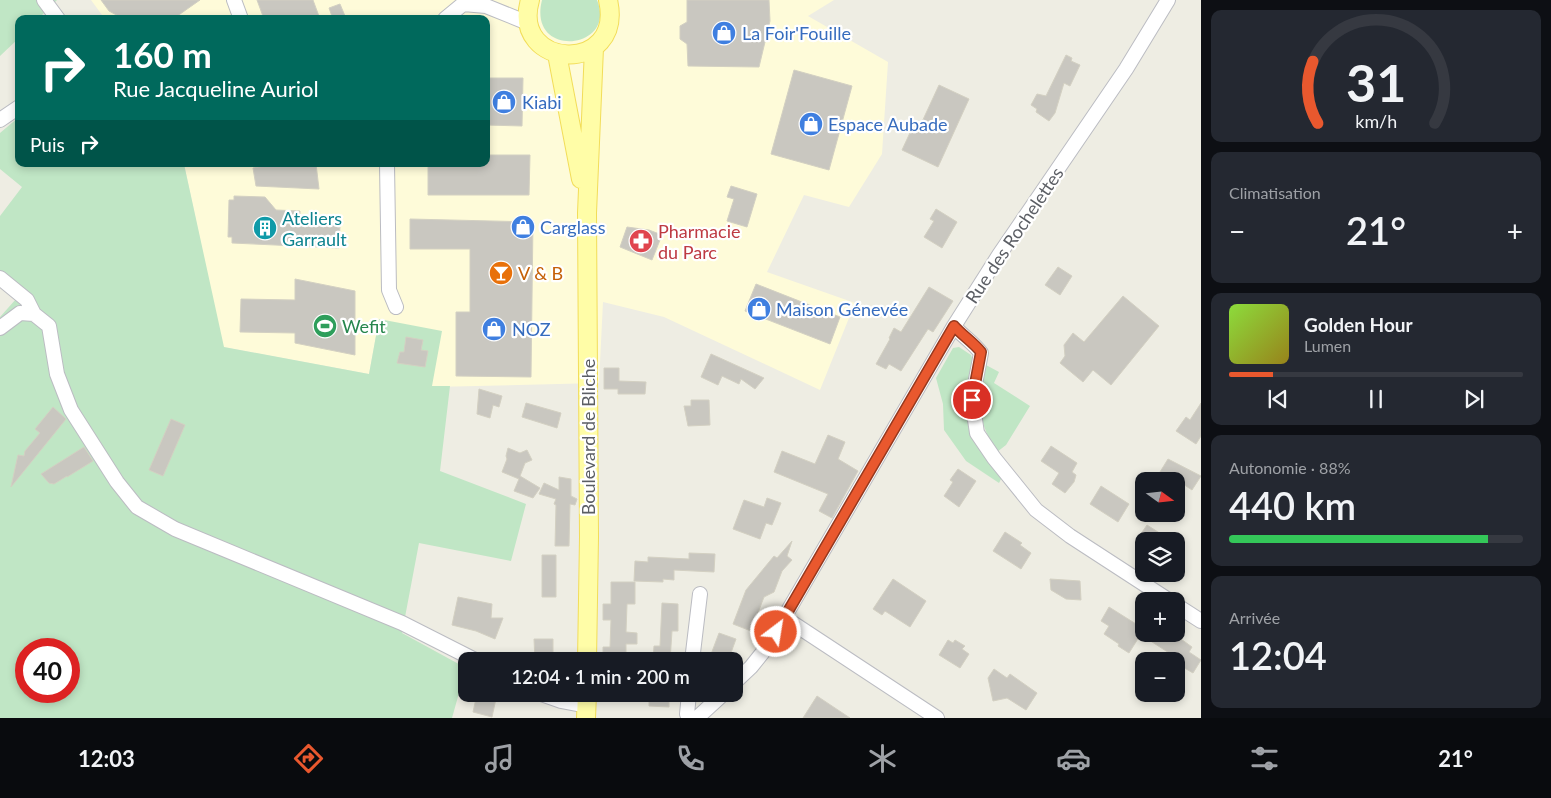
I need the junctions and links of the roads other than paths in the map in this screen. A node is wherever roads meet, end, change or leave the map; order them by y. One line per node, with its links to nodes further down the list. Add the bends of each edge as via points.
1 (44, 0): 9 (street)
2 (234, 0): 10 (street)
3 (500, 0): 8 (street)
4 (530, 0): 12 (main road)
5 (608, 0): 13 (main road, via 610,21 602,40)
6 (1168, 0): 22 (street, Rue des Rochelettes, via 1126,69)
7 (460, 2): 8 (street); 11 (street)
8 (486, 6): 12 (street)
9 (55, 15)
10 (240, 15)
11 (449, 15)
12 (528, 23): 14 (main road, via 538,42)
13 (594, 48): 14 (main road, via 570,56); 18 (main road, Boulevard de Bliche)
14 (557, 54): 18 (main road, Boulevard de Bliche)
15 (15, 110): 16 (street)
16 (0, 120)
17 (387, 167): 20 (street, via 389,290)
18 (587, 213): 30 (main road, Boulevard de Bliche)
19 (0, 278): 21 (street, via 27,300)
20 (396, 307)
21 (34, 314): 23 (street, via 20,313); 29 (street, via 49,326 57,374 71,410 137,507 175,529 402,623)
22 (954, 326): 24 (street, via 981,352 972,400 977,433 994,458 1036,510); 27 (street, Rue des Rochelettes)
23 (0, 328)
24 (1156, 592)
25 (700, 594): 31 (street)
26 (1185, 611): 28 (street)
27 (785, 618): 32 (street, Rue des Rochelettes, via 768,646); 39 (street)
28 (1201, 621)
29 (459, 652)
30 (587, 652)
31 (693, 652)
32 (743, 674)
33 (566, 702): 36 (street)
34 (688, 702): 37 (street)
35 (714, 702): 38 (street)
36 (587, 706)
37 (689, 718)
38 (696, 718)
39 (937, 718)

